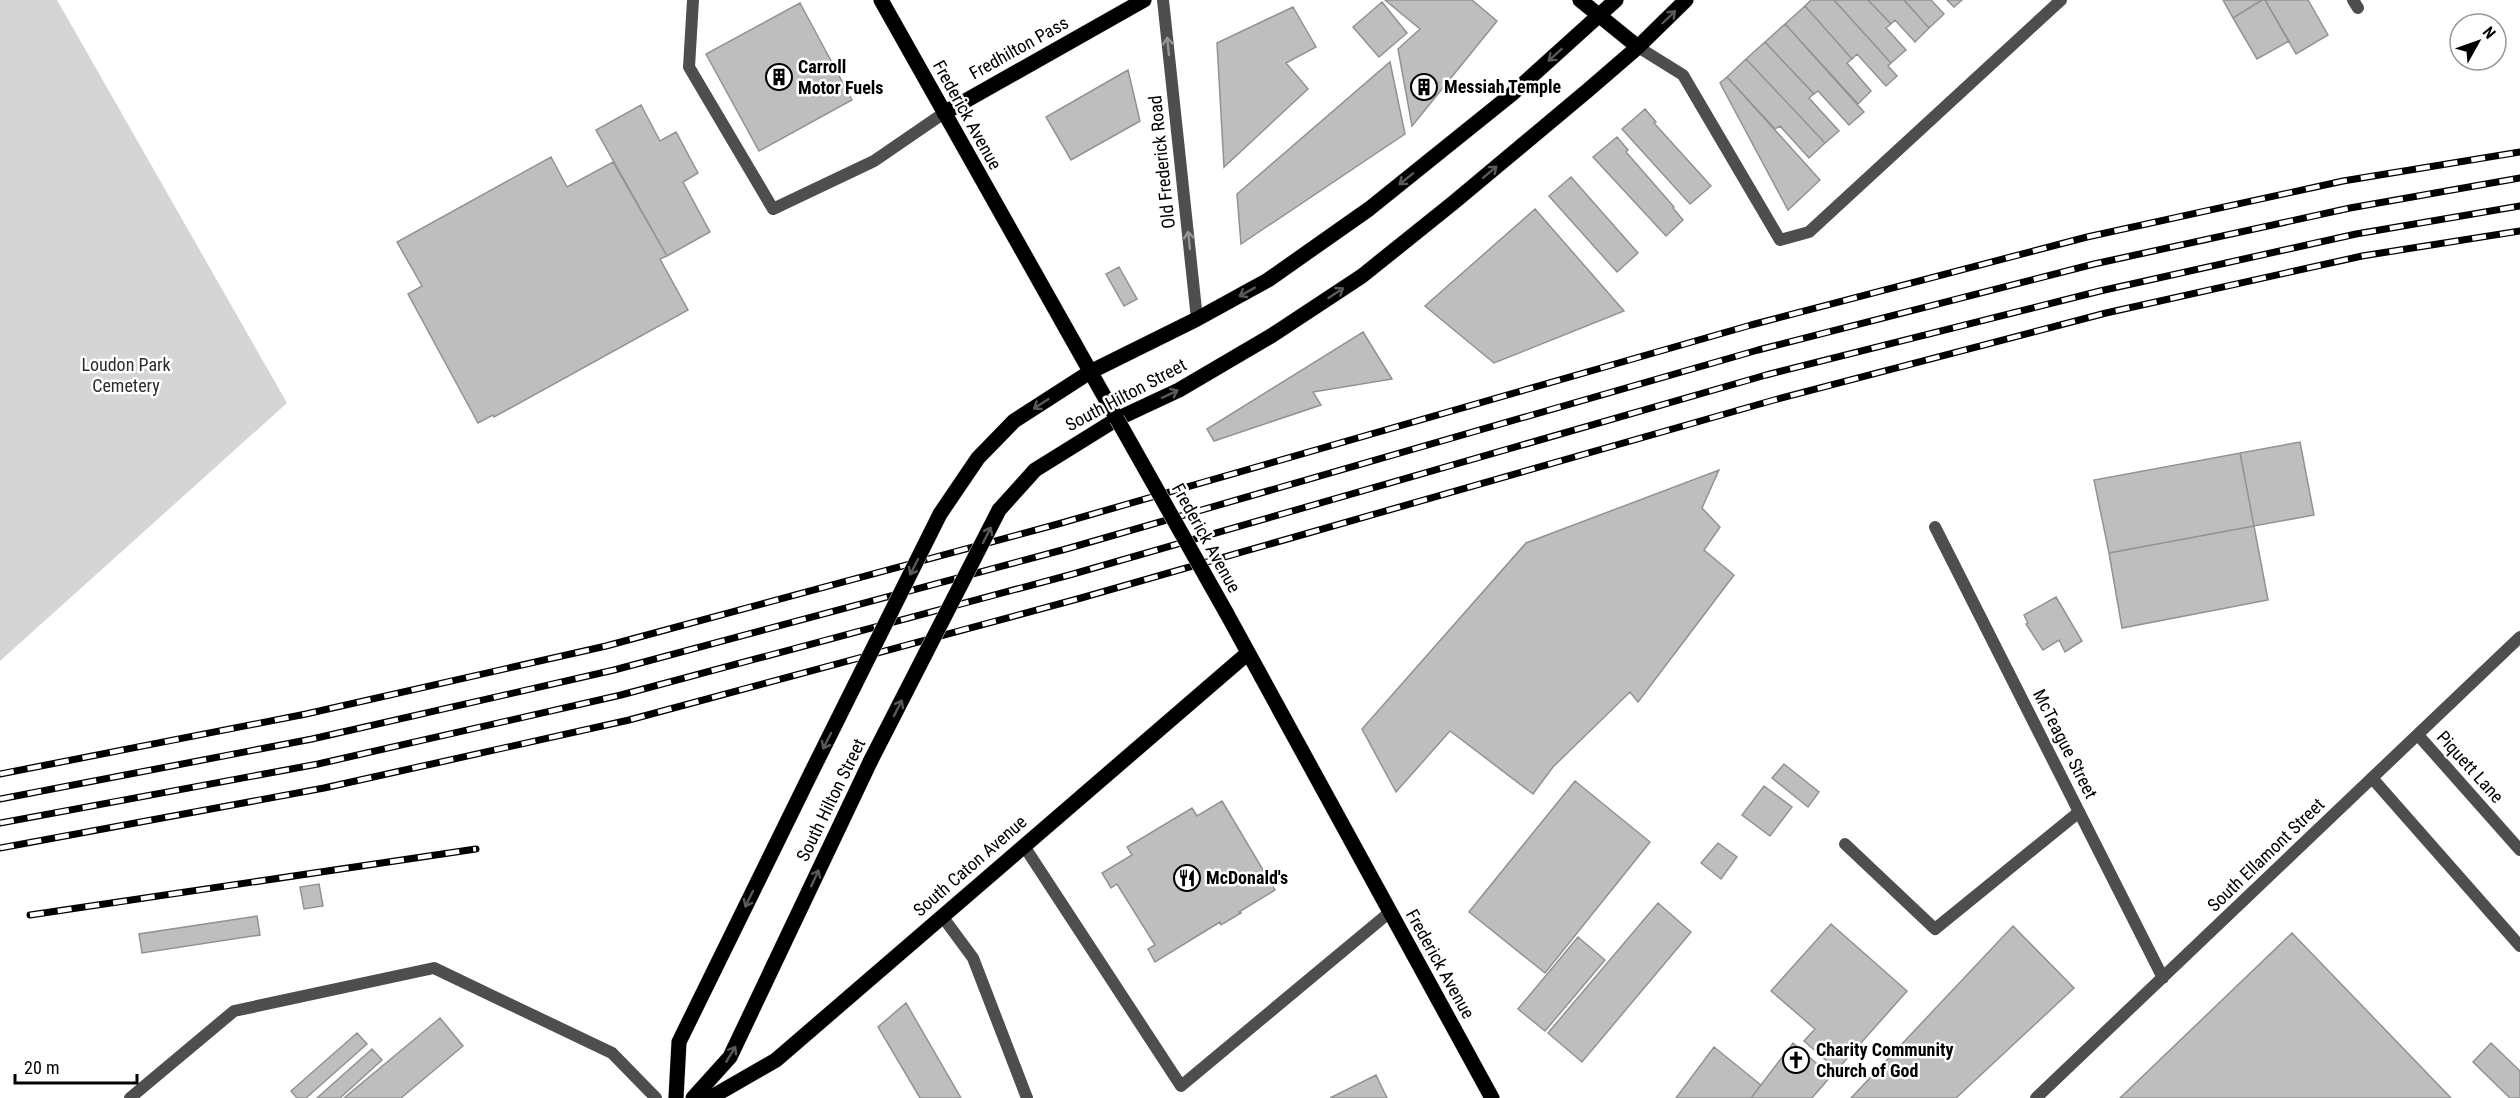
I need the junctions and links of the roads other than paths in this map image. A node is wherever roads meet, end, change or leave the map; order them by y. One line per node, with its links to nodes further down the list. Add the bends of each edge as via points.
1 (693, 0): 11 (street, via 689,67 773,209 874,161)
2 (881, 0): 11 (main road, Frederick Avenue)
3 (1144, 0): 11 (main road, Fredhilton Pass)
4 (1163, 0): 12 (street, Old Frederick Road, one-way to 4)
5 (1580, 0): 9 (main road)
6 (1616, 0): 9 (main road, South Hilton Street)
7 (1686, 0): 10 (main road, South Hilton Street, one-way to 7)
8 (2061, 0): 10 (street, via 1809,231 1780,240 1683,75)
9 (1598, 15): 10 (main road); 12 (main road, South Hilton Street, one-way to 12, via 1512,94 1369,209 1268,280)
10 (1638, 47): 14 (main road, South Hilton Street, one-way to 10, via 1179,390 1362,276)
11 (944, 113): 13 (main road, Frederick Avenue)
12 (1197, 319): 13 (main road, South Hilton Street)
13 (1090, 372): 14 (main road, Frederick Avenue); 30 (main road, South Hilton Street, one-way to 30, bridge, via 1014,421 978,458 940,514 679,1042)
14 (1117, 419): 17 (main road, Frederick Avenue, bridge); 31 (main road, South Hilton Street, one-way to 14, bridge, via 730,1057 871,760 999,510 1035,470)
15 (1935, 527): 20 (street, McTeague Street)
16 (2520, 638): 18 (street, South Ellamont Street)
17 (1248, 653): 22 (main road, South Caton Avenue); 24 (main road, Frederick Avenue)
18 (2418, 735): 19 (street, South Ellamont Street); 23 (street, Piquett Lane)
19 (2372, 778): 26 (street); 27 (street, South Ellamont Street)
20 (2079, 812): 21 (street, via 1935,929); 27 (street, McTeague Street)
21 (1845, 844)
22 (1024, 846): 24 (street, via 1181,1086); 25 (main road, South Caton Avenue)
23 (2520, 850)
24 (1389, 912): 34 (main road, Frederick Avenue)
25 (942, 916): 32 (main road, South Caton Avenue, via 776,1060); 33 (street, via 972,958)
26 (2520, 946)
27 (2163, 978): 35 (street, South Ellamont Street)
28 (130, 1098): 29 (street, via 234,1011 434,968 612,1053)
29 (656, 1098)
30 (676, 1098)
31 (693, 1098)
32 (710, 1098)
33 (1027, 1098)
34 (1492, 1098)
35 (2036, 1098)

